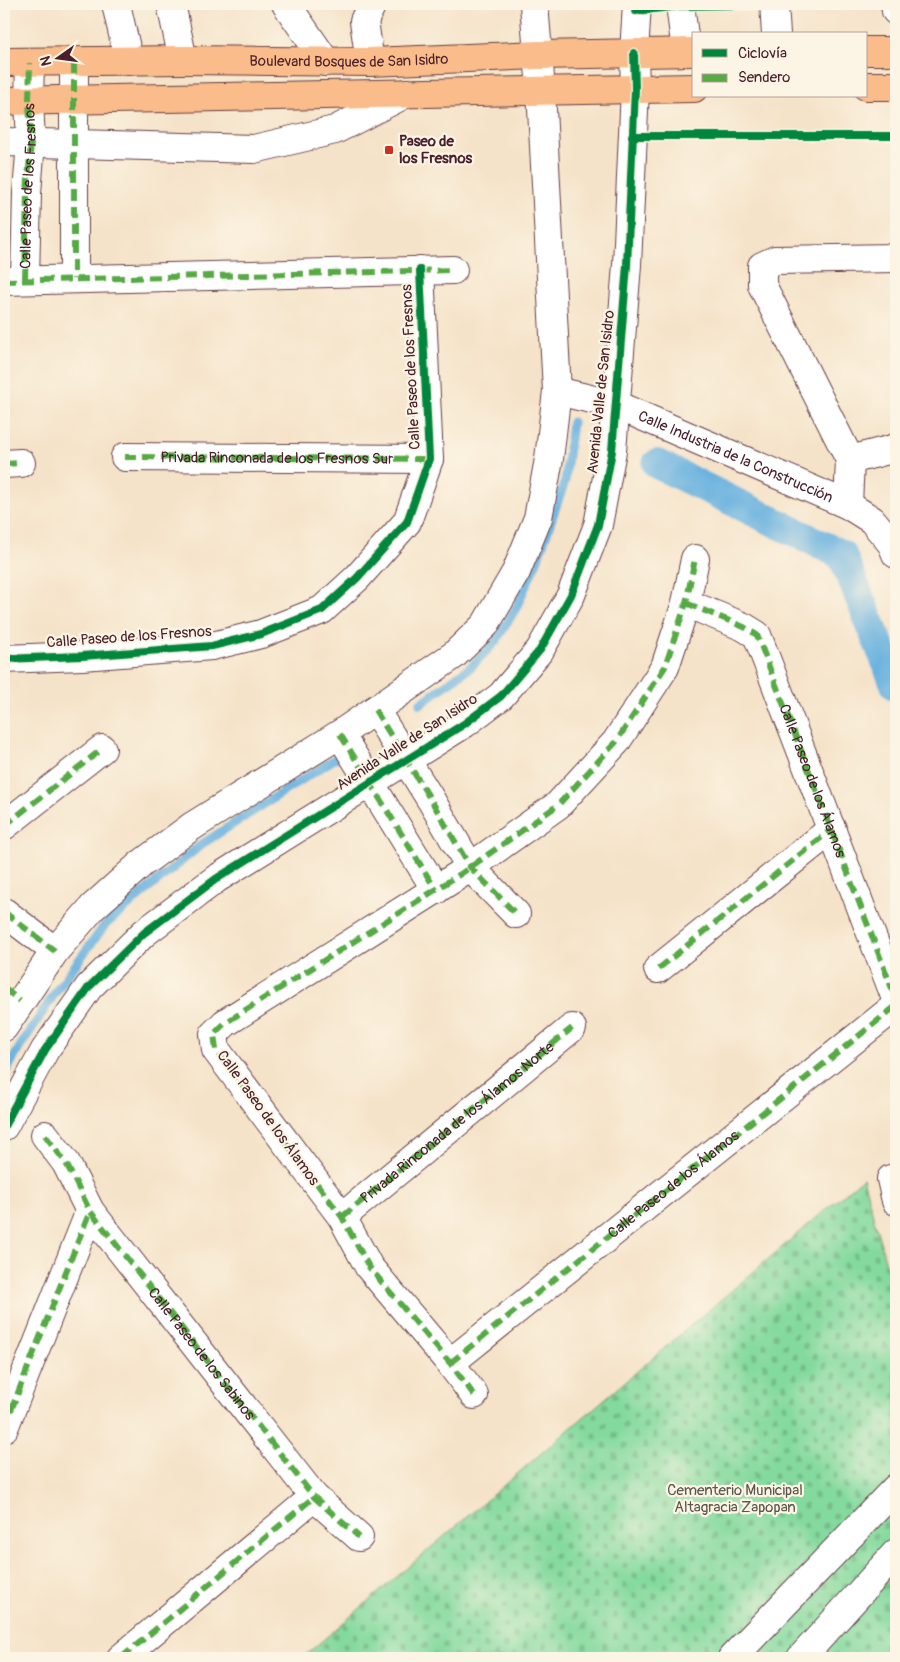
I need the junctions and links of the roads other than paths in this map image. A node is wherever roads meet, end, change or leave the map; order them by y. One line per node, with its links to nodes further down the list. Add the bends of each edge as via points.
1 (116, 4): 18 (street)
2 (171, 4): 17 (street)
3 (286, 4): 20 (street)
4 (372, 4): 21 (street, via 364,21)
5 (534, 4): 16 (street)
6 (680, 4): 14 (street)
7 (774, 4): 11 (street)
8 (895, 4): 10 (street)
9 (636, 7): 15 (street, Avenida Valle de San Isidro)
10 (896, 11)
11 (776, 32)
12 (868, 51): 13 (main road)
13 (896, 51)
14 (690, 52): 15 (main road, Boulevard Bosques de San Isidro)
15 (634, 53): 16 (main road, Boulevard Bosques de San Isidro); 26 (street, Avenida Valle de San Isidro)
16 (539, 55): 21 (main road, Boulevard Bosques de San Isidro); 27 (street)
17 (182, 60): 18 (main road, Boulevard Bosques de San Isidro); 20 (main road, Boulevard Bosques de San Isidro)
18 (129, 61): 19 (main road, Boulevard Bosques de San Isidro)
19 (74, 62): 22 (main road, Boulevard Bosques de San Isidro); 30 (street)
20 (326, 62): 21 (main road, Boulevard Bosques de San Isidro)
21 (370, 62)
22 (17, 63): 29 (street, Calle Paseo de los Fresnos)
23 (868, 86): 24 (main road)
24 (896, 86)
25 (692, 88): 26 (main road)
26 (635, 89): 27 (main road); 40 (street, Avenida Valle de San Isidro, via 627,265)
27 (541, 90): 28 (main road); 39 (street)
28 (407, 93): 30 (main road); 33 (street, via 335,130 254,149)
29 (17, 100): 30 (main road); 32 (street, Calle Paseo de los Fresnos)
30 (75, 100): 33 (street)
31 (4, 142): 32 (street)
32 (31, 142): 33 (street); 38 (street, Calle Paseo de los Fresnos)
33 (74, 143): 37 (street)
34 (896, 258): 44 (street, via 776,260 762,266 762,285)
35 (420, 270): 36 (street, Calle Paseo de los Fresnos); 37 (street, Calle Paseo de los Fresnos); 43 (street, Calle Paseo de los Fresnos)
36 (453, 270)
37 (74, 279): 38 (street, Calle Paseo de los Fresnos)
38 (15, 281)
39 (557, 391): 40 (street, Calle Industria de la Construcción); 50 (street, via 538,518 516,572 485,625 454,655)
40 (616, 405): 45 (street, Calle Industria de la Construcción); 53 (street, Avenida Valle de San Isidro, via 612,452 598,525 571,595 540,650 501,696 464,724)
41 (896, 448): 44 (street)
42 (125, 457): 43 (street, Privada Rinconada de los Fresnos Sur)
43 (429, 459): 49 (street, Calle Paseo de los Fresnos, via 407,522 357,578 322,610 261,634 212,646)
44 (850, 460): 45 (street)
45 (848, 505): 46 (street, Calle Industria de la Construcción, via 872,520)
46 (896, 554)
47 (695, 559): 48 (street, Calle Paseo de los Álamos)
48 (686, 603): 56 (street, Calle Paseo de los Álamos, via 757,635); 57 (street, Calle Paseo de los Álamos, via 664,667 616,742 558,805)
49 (4, 659)
50 (375, 710): 51 (street); 53 (street)
51 (340, 734): 54 (street); 61 (street, via 191,827 141,864 93,907)
52 (102, 749): 55 (street)
53 (406, 760): 54 (street, Avenida Valle de San Isidro); 57 (street)
54 (371, 783): 58 (street); 68 (street, Avenida Valle de San Isidro, via 216,879 144,933 89,987 45,1050)
55 (4, 826)
56 (832, 829): 62 (street); 64 (street, Calle Paseo de los Álamos)
57 (470, 867): 58 (street, Calle Paseo de los Álamos); 60 (street)
58 (436, 890): 71 (street, Calle Paseo de los Álamos, via 226,1023 214,1034 216,1050)
59 (4, 912): 61 (street)
60 (516, 914)
61 (55, 951): 63 (street)
62 (658, 969)
63 (12, 994): 66 (street)
64 (896, 999)
65 (896, 1006): 72 (street, Calle Paseo de los Álamos)
66 (4, 1027)
67 (572, 1028): 71 (street, Privada Rinconada de los Álamos Norte)
68 (4, 1126)
69 (46, 1135): 70 (street, Calle Paseo de los Sabinos, via 66,1163)
70 (90, 1211): 74 (street); 76 (street, Calle Paseo de los Sabinos)
71 (342, 1217): 72 (street, Calle Paseo de los Álamos, via 369,1266)
72 (450, 1363): 73 (street, Calle Paseo de los Álamos)
73 (474, 1395)
74 (4, 1428)
75 (896, 1488): 80 (street)
76 (314, 1497): 77 (street, Calle Paseo de los Sabinos); 79 (street)
77 (359, 1538)
78 (896, 1553): 81 (street)
79 (121, 1658)
80 (732, 1658)
81 (801, 1658)

